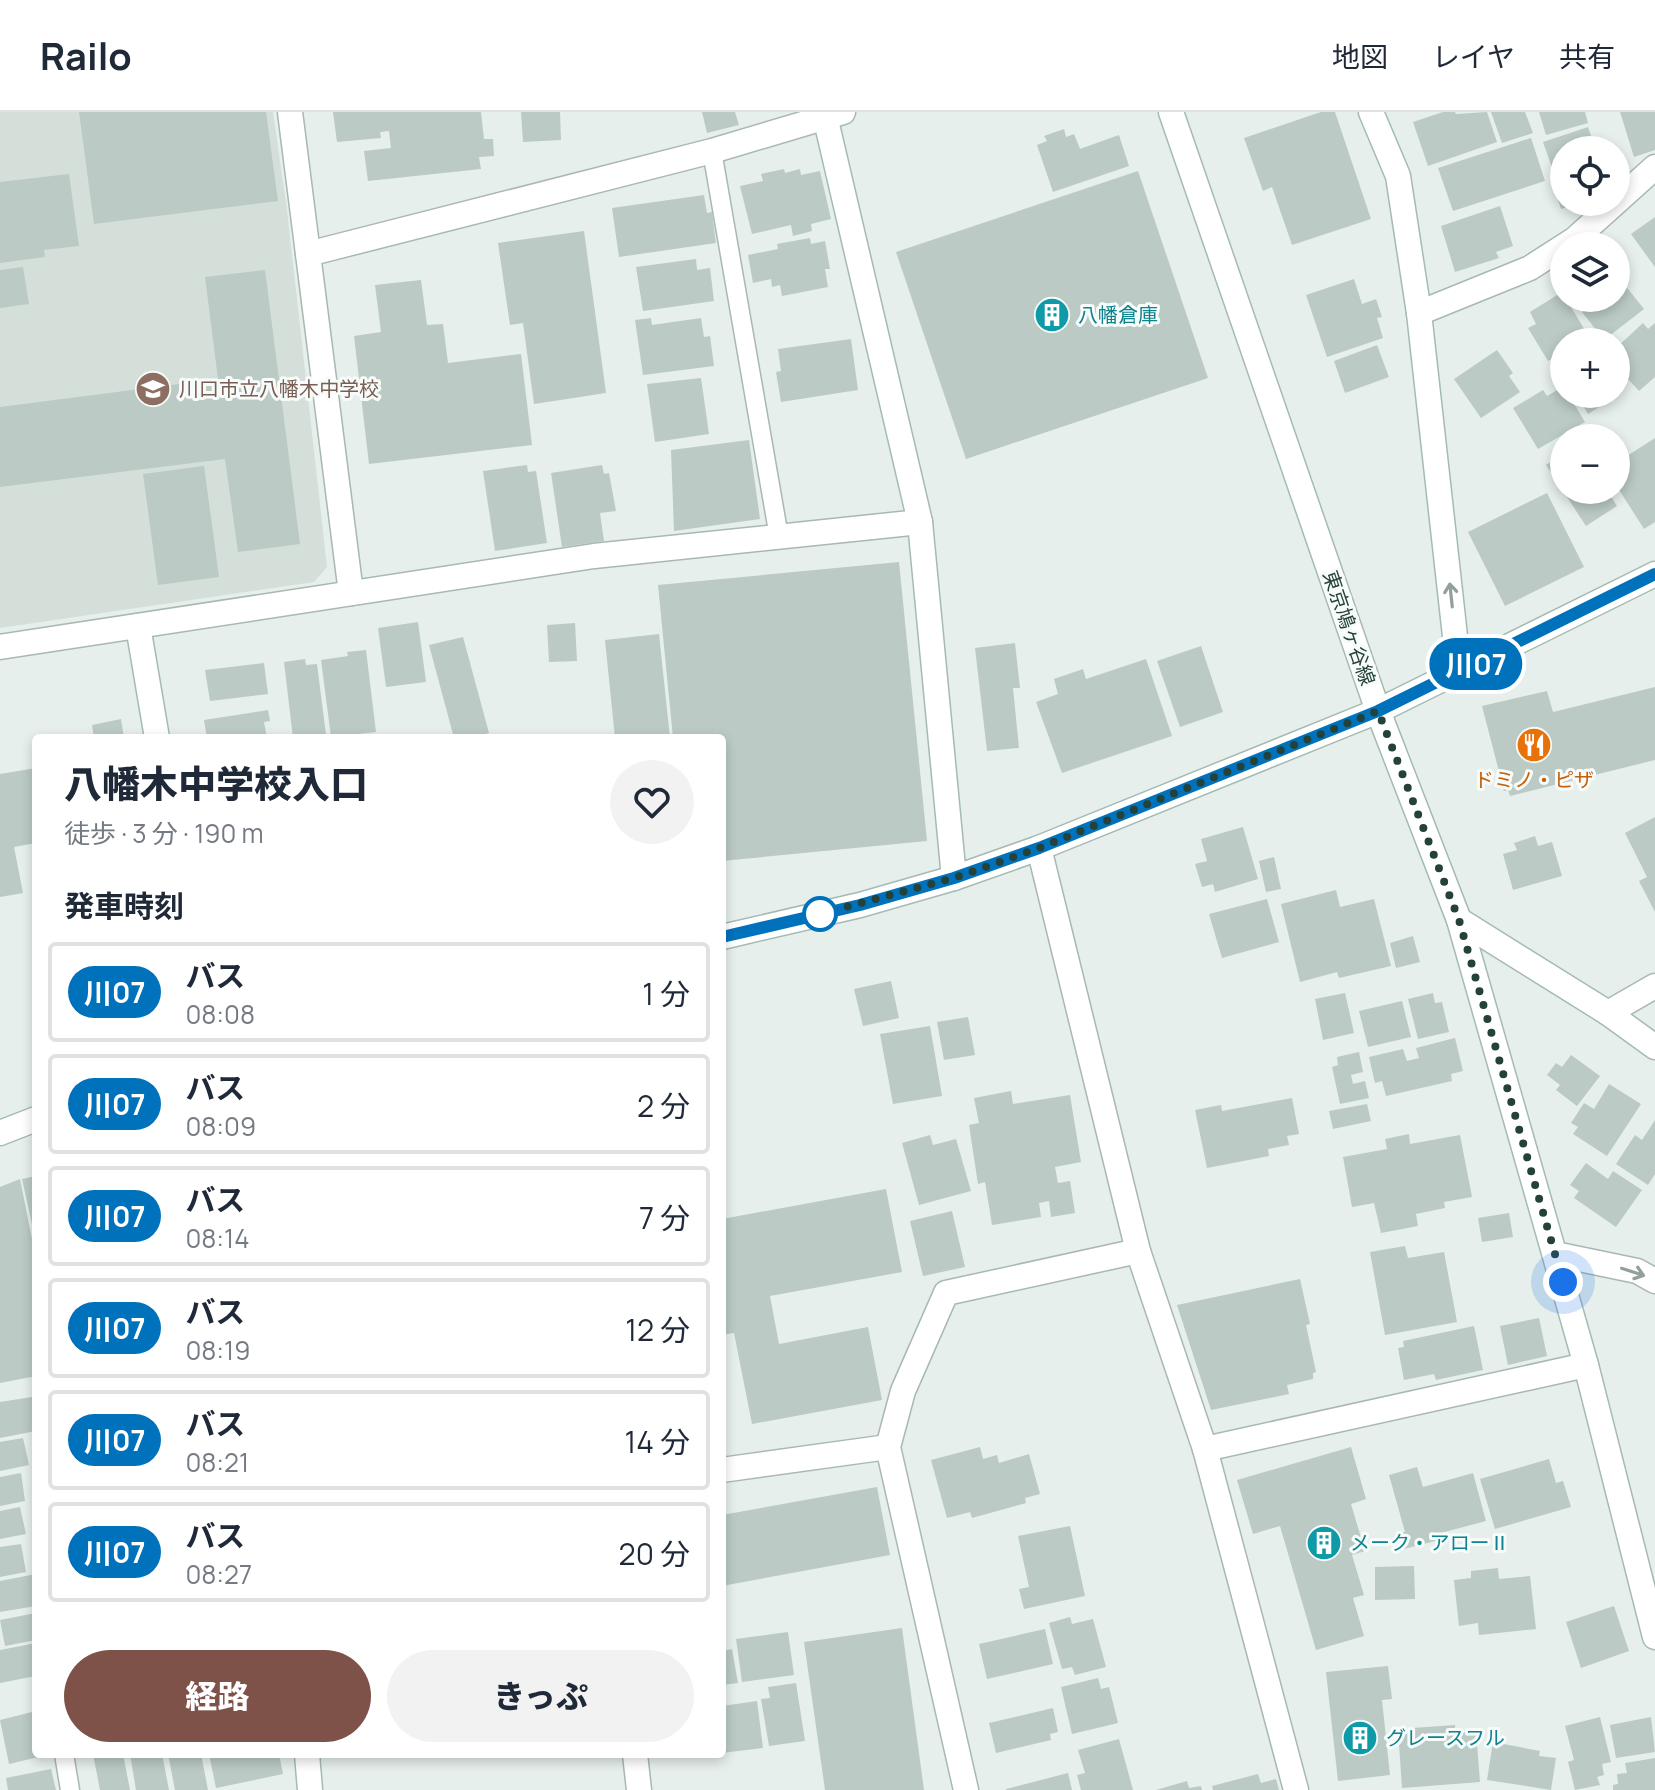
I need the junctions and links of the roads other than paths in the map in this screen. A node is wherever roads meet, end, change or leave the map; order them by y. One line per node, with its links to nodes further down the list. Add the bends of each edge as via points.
1 (290, 112): 7 (street)
2 (1171, 112): 16 (street, 東京鳩ヶ谷線)
3 (1371, 112): 8 (street, via 1398,176)
4 (831, 114): 5 (street); 9 (street)
5 (712, 151): 7 (street); 10 (lane)
6 (1655, 167): 8 (street, via 1575,239 1530,268)
7 (308, 254): 12 (street)
8 (1419, 313): 15 (street, one-way to 8)
9 (920, 522): 10 (street); 19 (street)
10 (779, 537): 12 (street, via 594,556)
11 (1655, 574): 15 (street)
12 (351, 593): 13 (street)
13 (138, 626): 14 (street); 17 (street)
14 (0, 647)
15 (1459, 672): 16 (street)
16 (1378, 711): 18 (street); 20 (street, 東京鳩ヶ谷線)
17 (156, 734)
18 (1039, 848): 19 (street); 27 (street)
19 (954, 878): 21 (street)
20 (1459, 920): 23 (street); 28 (street, 東京鳩ヶ谷線)
21 (726, 936)
22 (1655, 986): 23 (street)
23 (1608, 1013): 24 (street)
24 (1655, 1047)
25 (32, 1121): 26 (street)
26 (0, 1133)
27 (1138, 1251): 31 (street, via 946,1293 903,1391); 32 (street)
28 (1555, 1254): 29 (street, one-way to 29, via 1637,1271); 30 (street, 東京鳩ヶ谷線)
29 (1655, 1281)
30 (1586, 1365): 32 (street); 34 (street, 東京鳩ヶ谷線)
31 (888, 1447): 33 (street); 41 (street)
32 (1205, 1449): 42 (street)
33 (726, 1469)
34 (1655, 1637)
35 (65, 1758): 38 (lane)
36 (307, 1758): 39 (street)
37 (635, 1758): 40 (street)
38 (70, 1790)
39 (310, 1790)
40 (639, 1790)
41 (966, 1790)
42 (1296, 1790)

